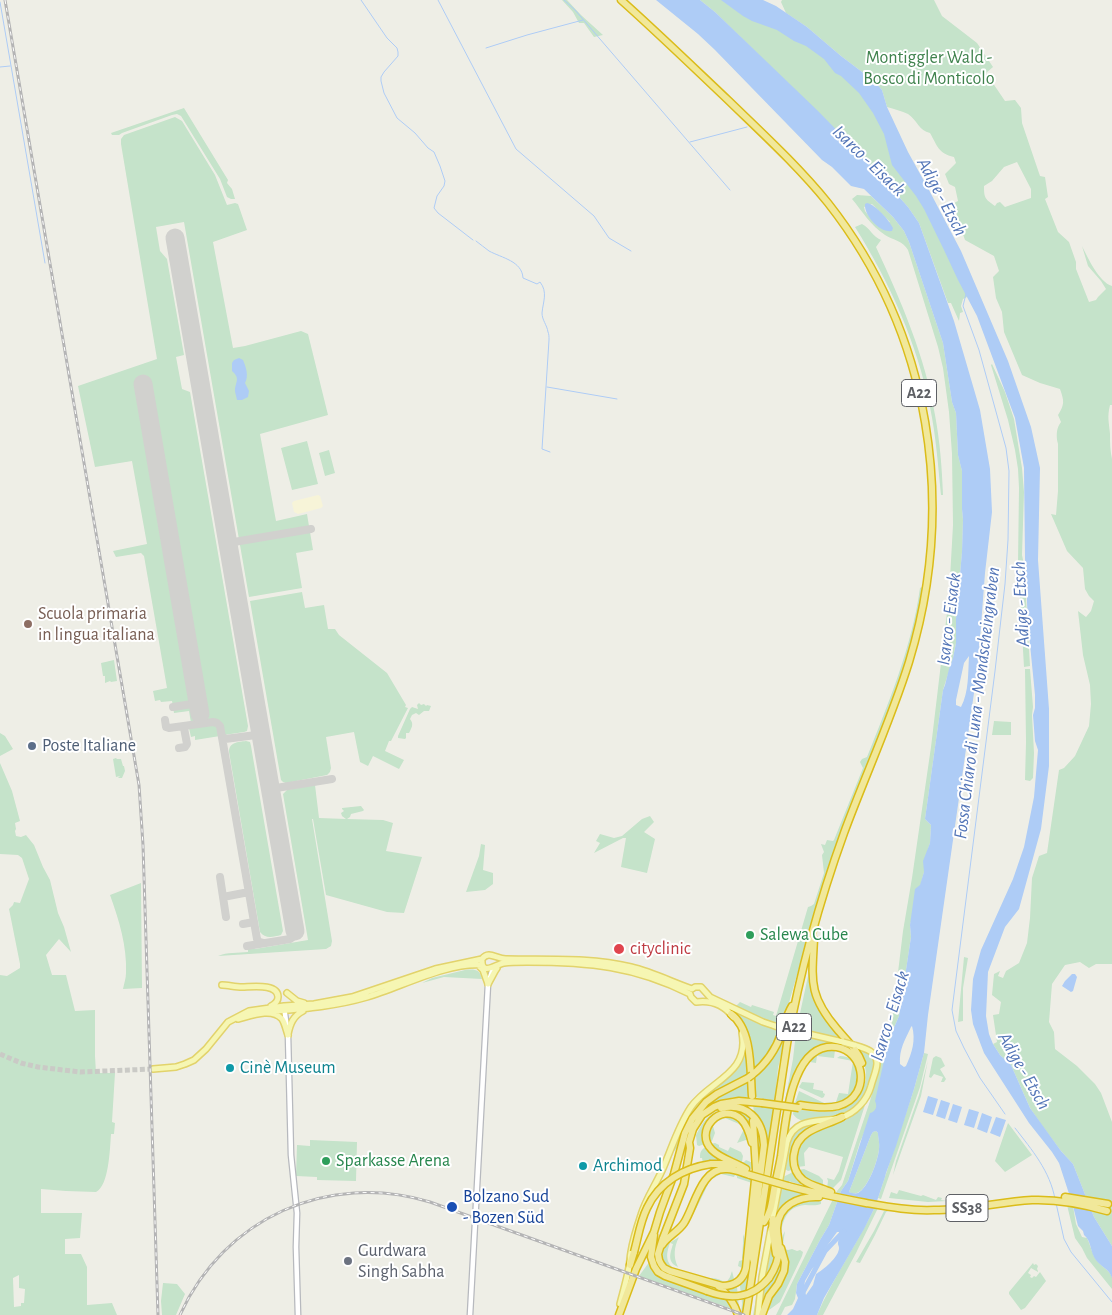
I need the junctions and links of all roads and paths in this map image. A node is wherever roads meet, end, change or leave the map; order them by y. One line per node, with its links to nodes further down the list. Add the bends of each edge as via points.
1 (621, 0): 15 (highway, A22, via 789,159 839,218 868,262 898,324 926,425 933,528 920,624 905,674 835,858 816,916)
2 (627, 0): 3 (highway, A22, via 794,158 842,215 872,261 894,304 927,409 935,462 937,506 927,610 912,667 844,843)
3 (814, 939): 27 (highway, via 812,979 817,999 826,1015 855,1049 865,1077 858,1097 841,1108 826,1111); 38 (highway, A22, via 791,1045)
4 (496, 958): 6 (main road, via 488,954 484,956); 8 (main road); 11 (main road, via 614,964 641,970)
5 (512, 962): 8 (main road); 9 (main road, via 494,970); 11 (main road, via 609,966)
6 (483, 964): 7 (main road); 8 (main road, via 488,969); 9 (main road); 16 (main road, via 435,969 370,992)
7 (459, 967): 9 (main road, via 481,967); 16 (main road, via 353,1001)
8 (494, 967): 9 (main road)
9 (488, 984): 47 (main road)
10 (222, 985): 17 (main road, via 276,990 278,998 275,1004)
11 (691, 992): 13 (main road, via 695,987 701,987); 14 (main road, via 691,998 696,1002)
12 (287, 993): 16 (main road)
13 (705, 993): 14 (main road); 29 (main road, bridge, via 774,1026 871,1051 877,1064 868,1095 858,1108)
14 (703, 1000): 19 (main road)
15 (795, 1001): 31 (highway, via 776,1046 763,1065 750,1077 706,1102 692,1119); 44 (highway, A22)
16 (311, 1007): 18 (main road); 22 (main road, via 296,1015)
17 (258, 1009): 18 (main road); 21 (main road, via 230,1021)
18 (286, 1009): 20 (main road); 22 (main road)
19 (731, 1014): 24 (highway, via 744,1031 747,1041); 43 (main road, via 742,1035 740,1058 732,1071 688,1111 642,1212 634,1234)
20 (238, 1019): 21 (main road); 22 (main road, via 274,1014 282,1019)
21 (224, 1028): 23 (main road, via 194,1060 176,1067)
22 (288, 1035): 46 (main road, via 291,1155 297,1213)
23 (153, 1069)
24 (752, 1096)
25 (762, 1101): 27 (highway, bridge); 31 (highway, via 738,1098 713,1104 695,1120); 32 (highway, via 714,1106 698,1121 690,1137)
26 (752, 1104): 28 (highway)
27 (800, 1107): 38 (highway, via 830,1108 853,1098 862,1077 855,1058 841,1049 827,1047 816,1051 800,1069 790,1093 780,1162 769,1216)
28 (753, 1113)
29 (842, 1117): 35 (highway, via 805,1134 794,1149 794,1163 800,1177); 37 (main road, via 805,1123 789,1138)
30 (753, 1121): 33 (highway)
31 (682, 1146): 39 (highway)
32 (690, 1148): 41 (highway, via 684,1184); 44 (highway, via 698,1126 716,1109 742,1108 758,1122 764,1145 752,1253)
33 (755, 1154): 34 (highway, via 747,1127 736,1116 719,1115 706,1127 705,1139 712,1150); 45 (highway, via 745,1272 733,1284)
34 (749, 1172): 35 (highway, bridge); 41 (highway, via 724,1169 710,1174 684,1223); 43 (highway, bridge, via 724,1164 702,1165 664,1184 646,1208)
35 (822, 1193): 36 (highway); 40 (highway, via 800,1198 786,1207 778,1224)
36 (831, 1194): 36 (highway, SS38, via 922,1210 1044,1200 1106,1208 1100,1202 1062,1197 1037,1196 925,1206)
37 (773, 1219): 42 (highway); 52 (main road)
38 (764, 1222): 51 (highway, A22)
39 (654, 1232): 42 (highway, bridge, via 652,1257 657,1270 665,1276 726,1297 741,1296 756,1289 773,1273); 48 (highway)
40 (778, 1240): 42 (highway); 53 (highway, via 785,1262 784,1271)
41 (659, 1251): 45 (highway, via 659,1260 664,1268)
42 (776, 1263)
43 (630, 1264): 48 (main road)
44 (754, 1264): 50 (highway, A22)
45 (717, 1285): 49 (highway, via 728,1295)
46 (298, 1315)
47 (470, 1315)
48 (618, 1315)
49 (738, 1315)
50 (746, 1315)
51 (751, 1315)
52 (758, 1315)
53 (762, 1315)

